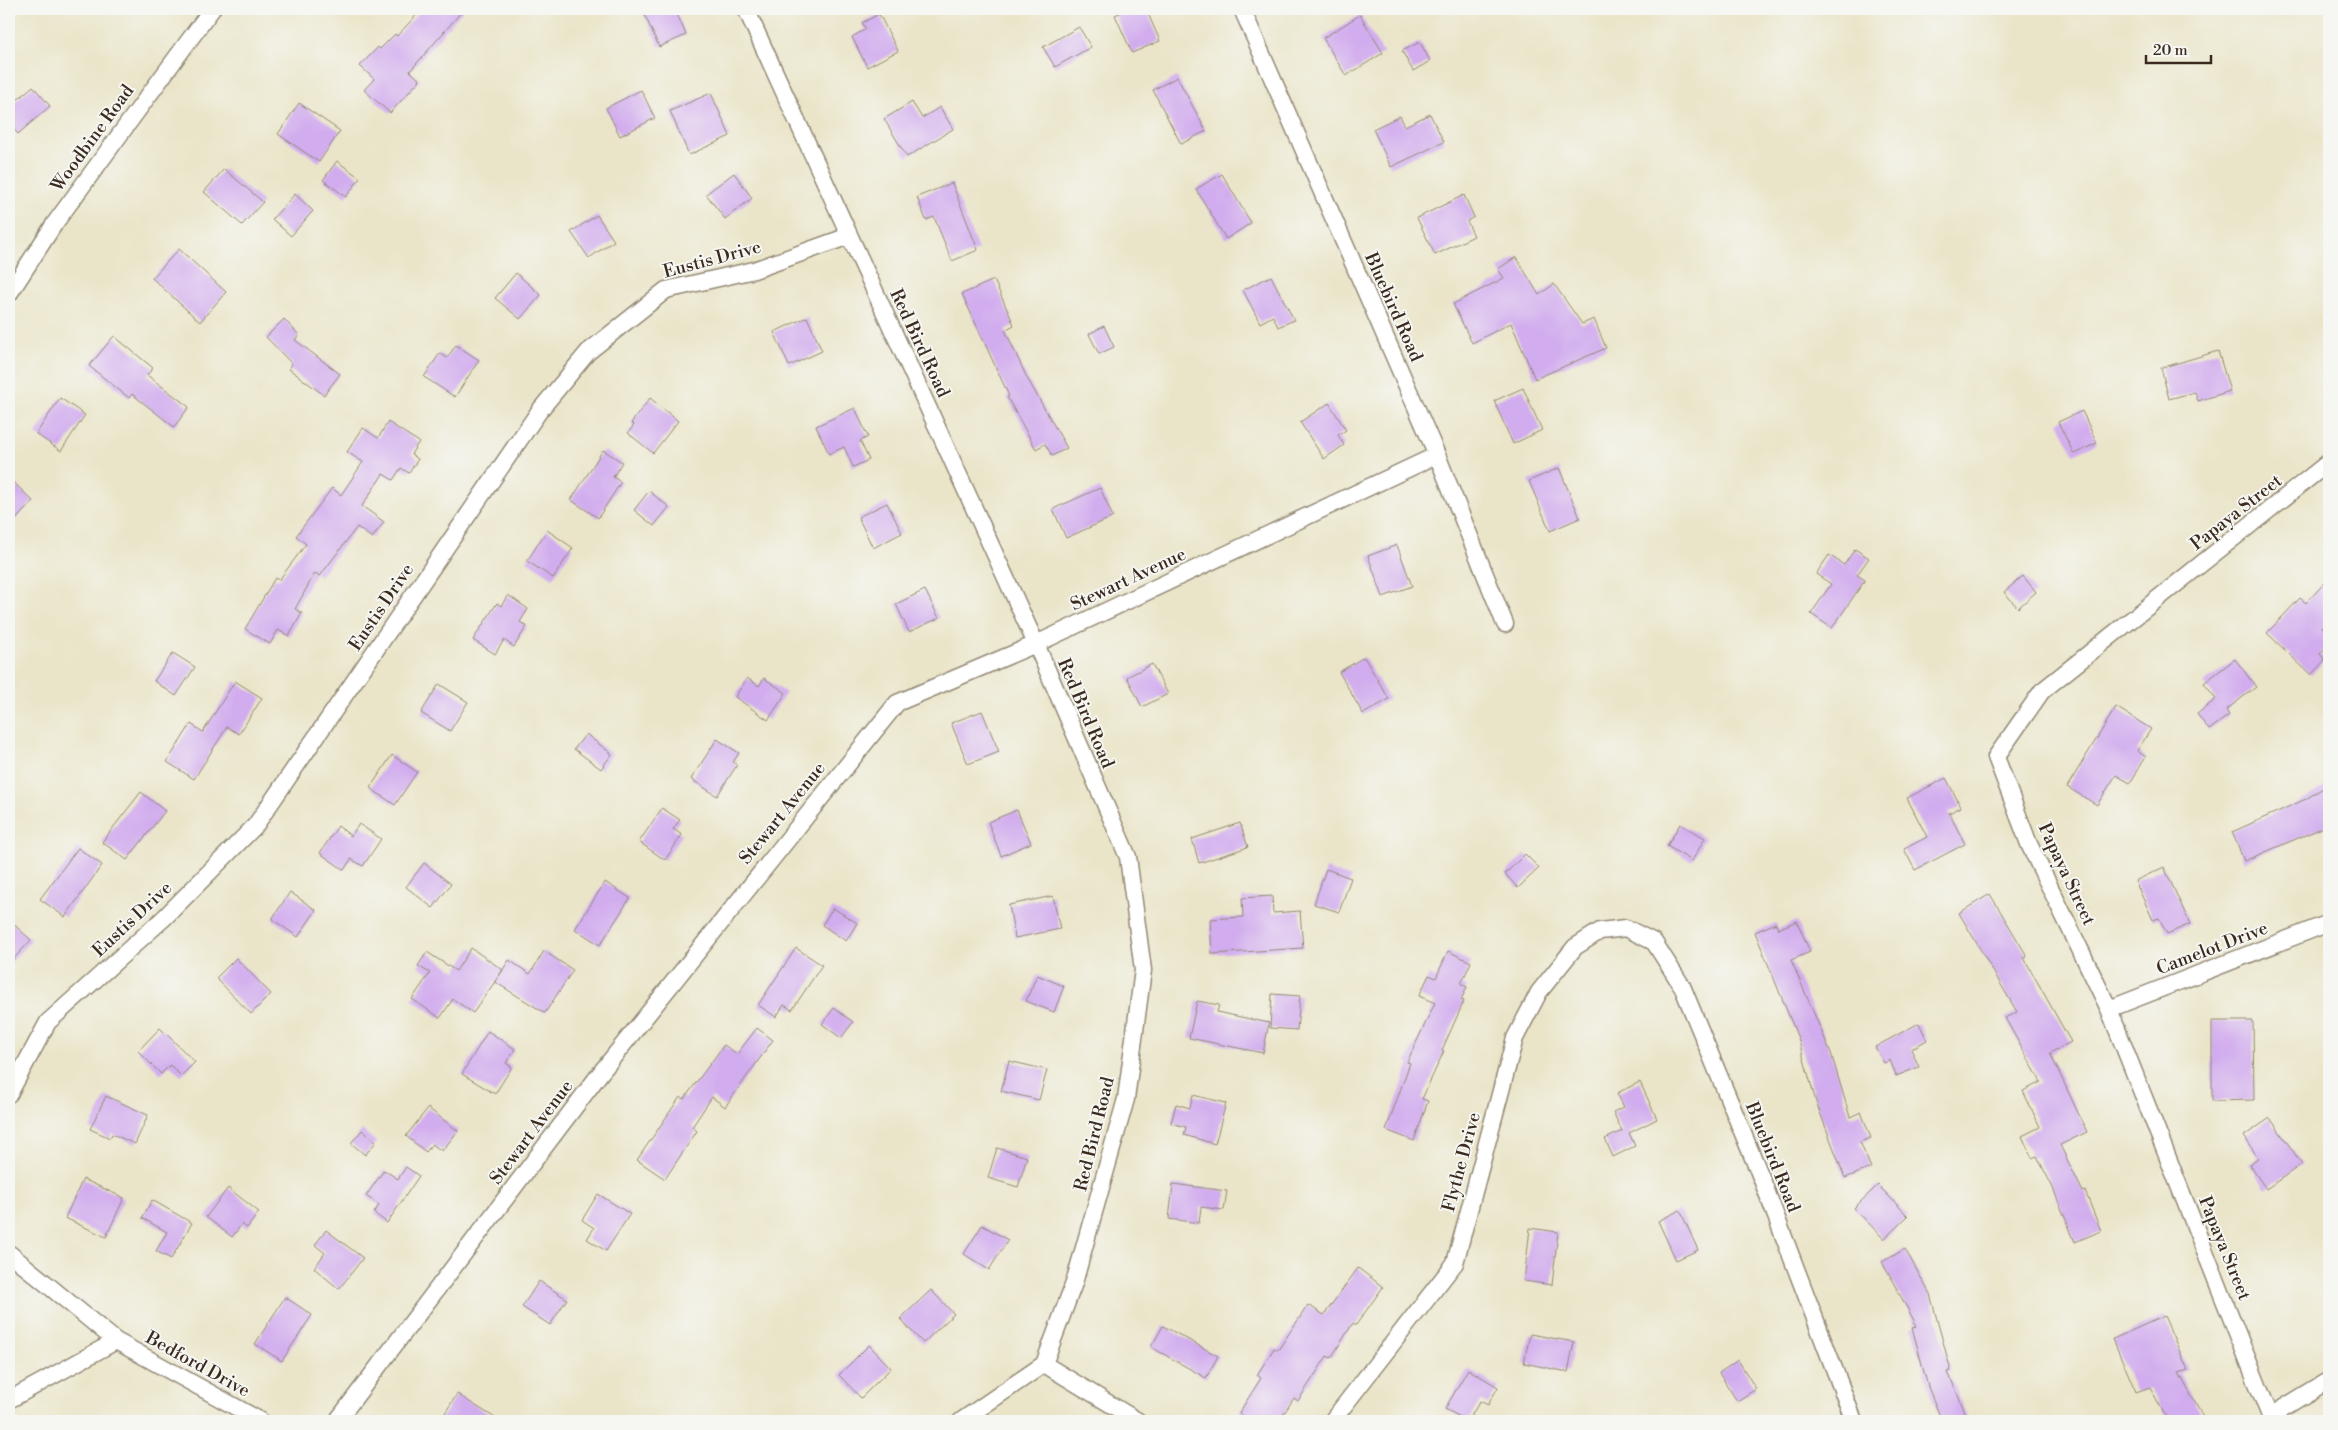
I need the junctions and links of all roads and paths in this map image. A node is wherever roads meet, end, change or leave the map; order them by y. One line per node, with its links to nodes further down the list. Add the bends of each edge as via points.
1 (212, 9): 5 (street, Woodbine Road, via 55,223)
2 (746, 9): 4 (street, Red Bird Road)
3 (1242, 9): 6 (street, Bluebird Road)
4 (849, 236): 9 (street, Red Bird Road); 13 (street, Eustis Drive, via 754,270 666,290 588,352 540,410 255,826 164,918 48,1022)
5 (9, 294)
6 (1437, 455): 8 (street, Bluebird Road); 9 (street, Stewart Avenue)
7 (2329, 462): 12 (street, Papaya Street, via 2042,691 1996,757 2029,844)
8 (1506, 624)
9 (1036, 644): 16 (street, Red Bird Road, via 1128,857 1143,970 1126,1099 1074,1283); 21 (street, Stewart Avenue, via 896,702 602,1071)
10 (2329, 923): 12 (street, Camelot Drive)
11 (1626, 928): 24 (street, Flythe Drive, via 1600,931 1575,947 1539,992 1515,1038 1455,1263); 25 (street, Bluebird Road, via 1654,942 1682,986 1761,1177)
12 (2109, 1009): 19 (street, Papaya Street)
13 (9, 1094)
14 (9, 1254): 15 (street)
15 (116, 1341): 18 (street); 20 (street, Bedford Drive)
16 (1044, 1364): 22 (street); 23 (street)
17 (2329, 1380): 19 (street)
18 (9, 1400)
19 (2271, 1418)
20 (261, 1421)
21 (337, 1421)
22 (960, 1421)
23 (1138, 1421)
24 (1332, 1421)
25 (1854, 1421)

